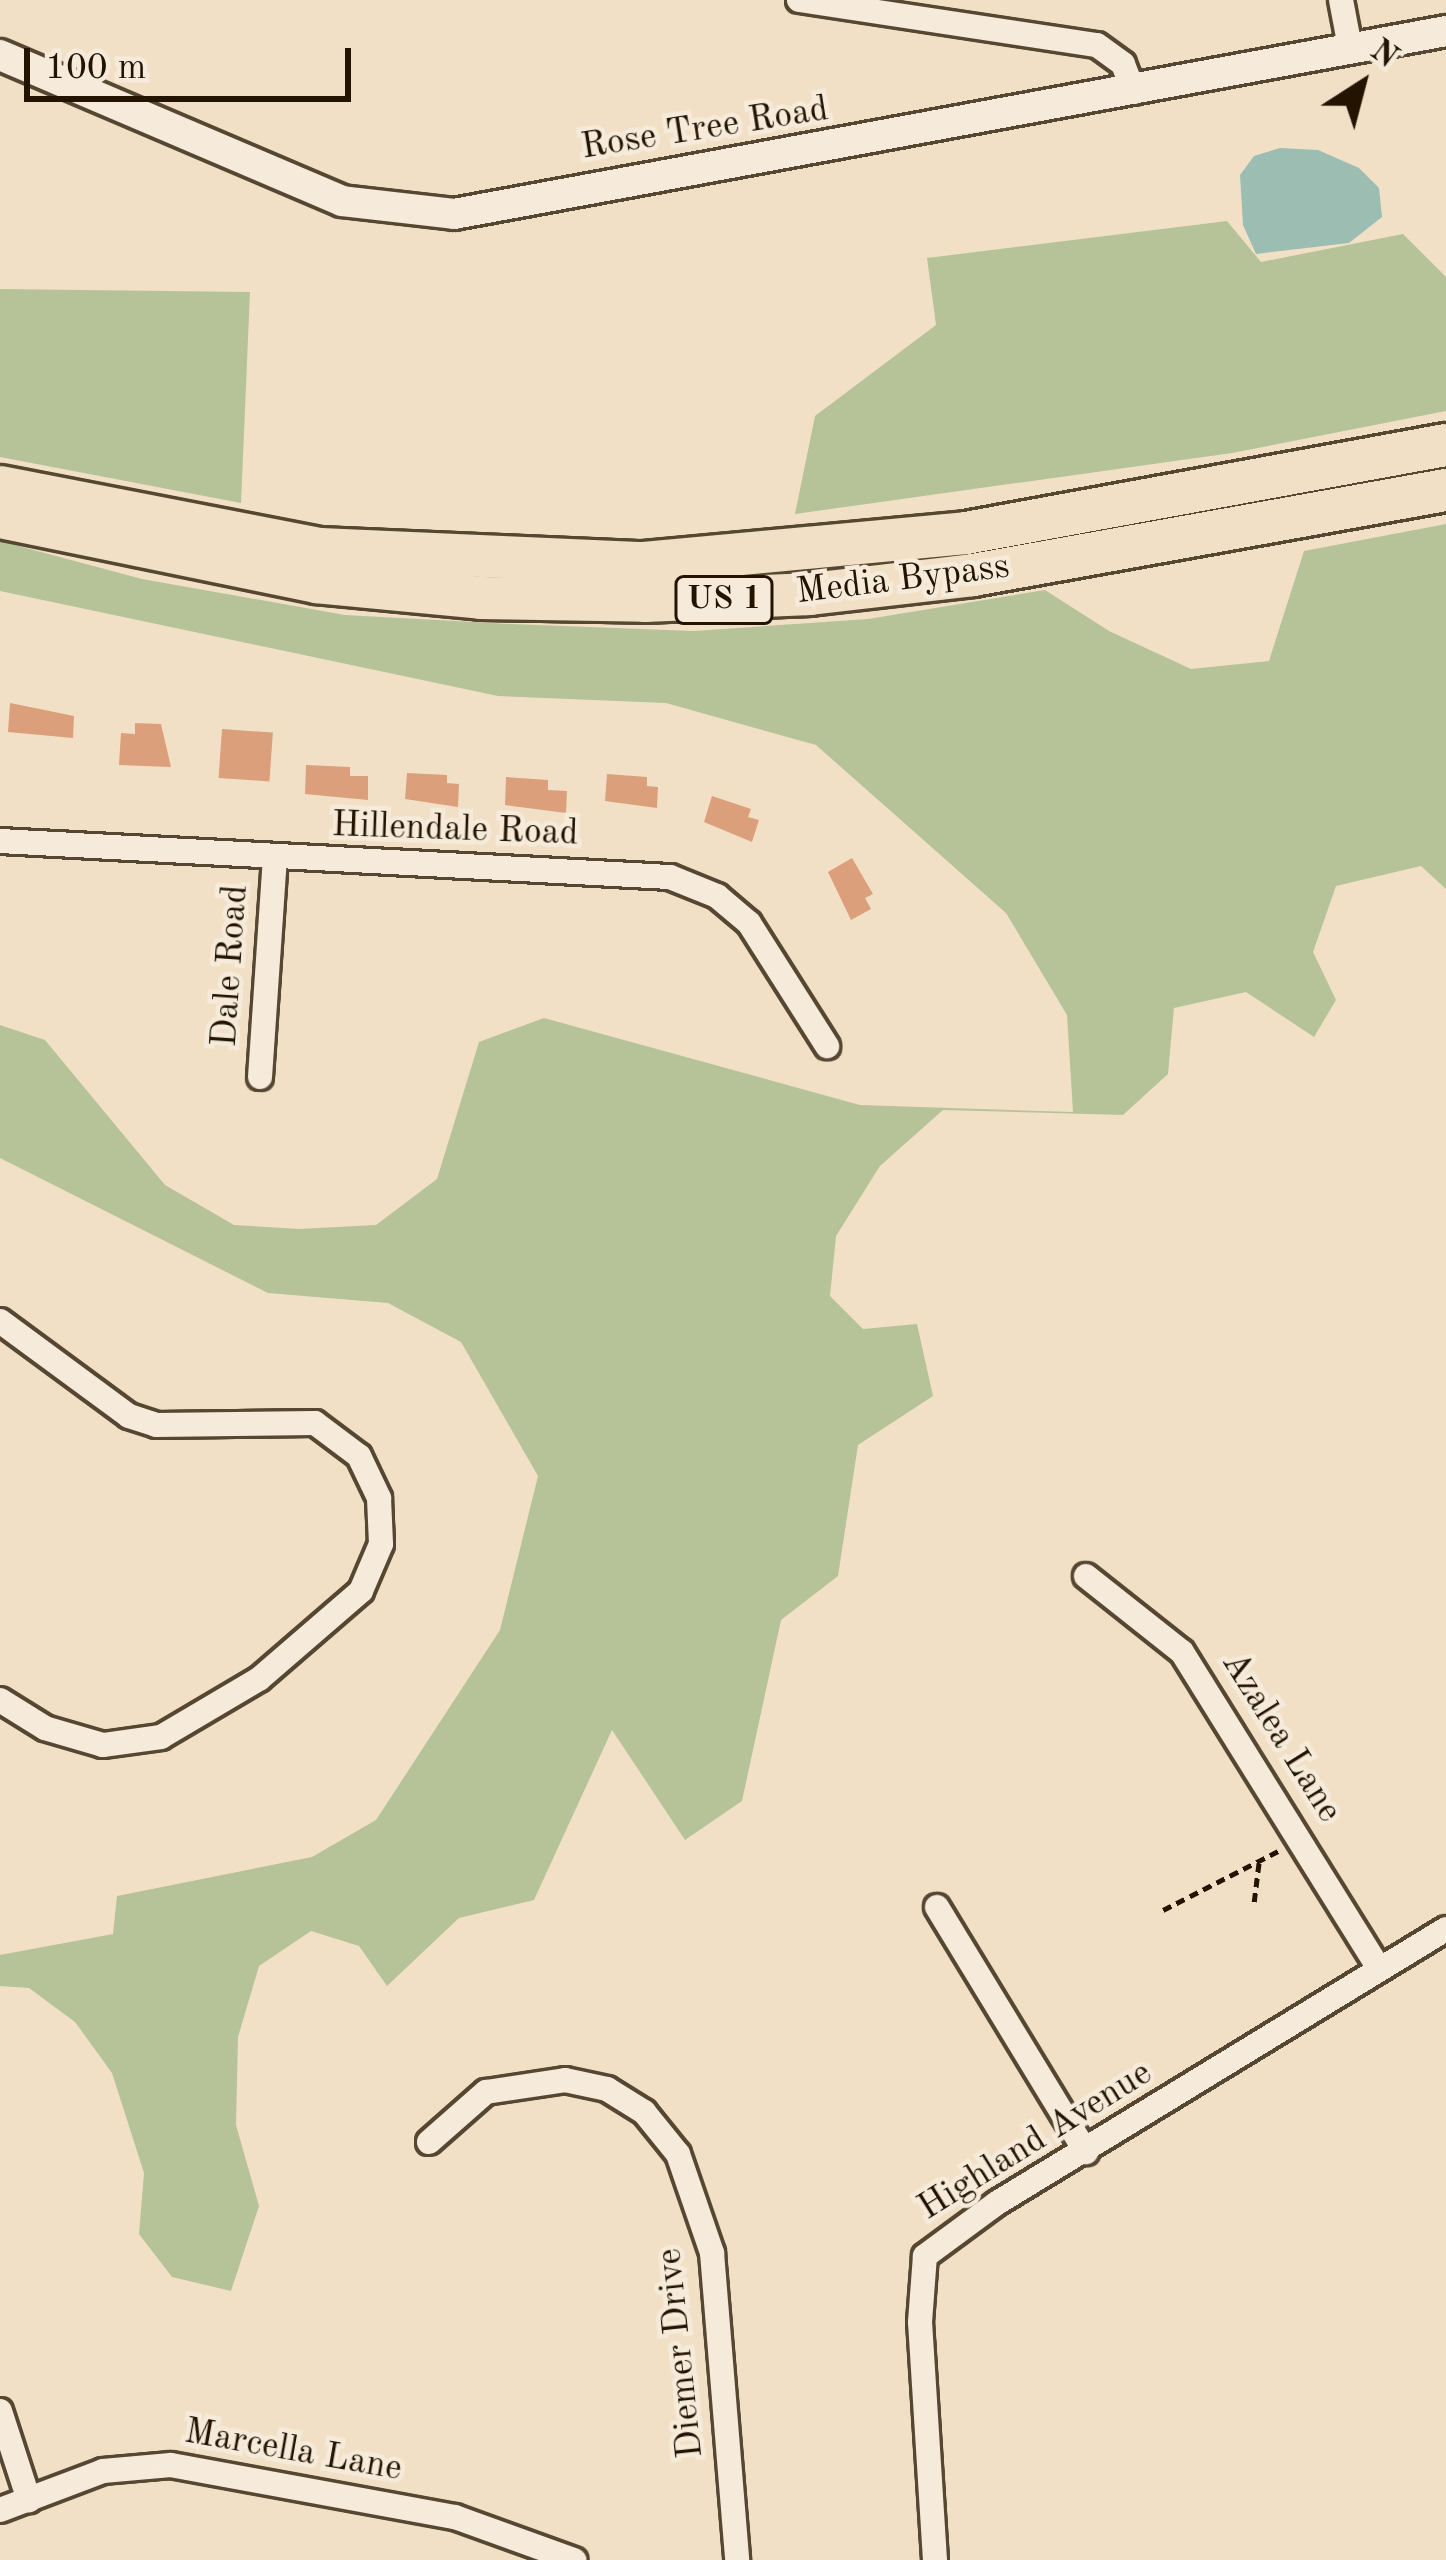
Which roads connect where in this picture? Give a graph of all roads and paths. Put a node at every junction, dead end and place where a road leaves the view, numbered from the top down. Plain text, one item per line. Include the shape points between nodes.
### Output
1 (799, 0) edge
2 (1341, 0) edge
3 (1446, 31) edge
4 (1350, 47) junction
5 (0, 55) edge
6 (1135, 92) junction
7 (1446, 445) edge
8 (0, 487) edge
9 (1446, 490) edge
10 (0, 517) edge
11 (0, 841) edge
12 (274, 859) junction
13 (827, 1046) dead end
14 (260, 1077) dead end
15 (0, 1322) edge
16 (1087, 1576) dead end
17 (0, 1700) edge
18 (1301, 1839) junction
19 (1258, 1861) junction
20 (1254, 1902) dead end
21 (937, 1907) dead end
22 (1163, 1910) dead end
23 (1446, 1929) edge
24 (1379, 1968) junction
25 (429, 2142) dead end
26 (1086, 2152) junction
27 (0, 2411) edge
28 (29, 2500) junction
29 (0, 2510) edge
30 (574, 2560) edge
31 (736, 2560) edge
32 (934, 2560) edge

1 - 6 street via 1097,45 1124,64
2 - 4 street
3 - 4 street, Rose Tree Road
4 - 6 street, Rose Tree Road
5 - 6 street, Rose Tree Road via 285,179 392,213 454,214
7 - 8 highway, Media Bypass / US 1 via 926,539 644,563 320,549
9 - 10 highway, Media Bypass / US 1 via 973,575 686,601 481,598 316,582
11 - 12 street, Hillendale Road
12 - 13 street, Hillendale Road via 670,877 717,896 749,922
12 - 14 street, Dale Road
15 - 17 street via 129,1416 156,1425 315,1423 359,1456 379,1498 381,1544 361,1591 259,1679 161,1737 103,1745 45,1728
16 - 18 street, Azalea Lane via 1182,1652
18 - 19 path
18 - 24 street, Azalea Lane
19 - 20 path
19 - 22 path
21 - 26 street
23 - 24 street, Highland Avenue
24 - 26 street, Highland Avenue
25 - 31 street, Diemer Drive via 486,2092 565,2080 607,2089 644,2112 678,2154 712,2253
26 - 32 street, Highland Avenue via 925,2256 920,2322
27 - 28 street
28 - 29 street, Marcella Lane
28 - 30 street, Marcella Lane via 103,2471 171,2465 455,2517

